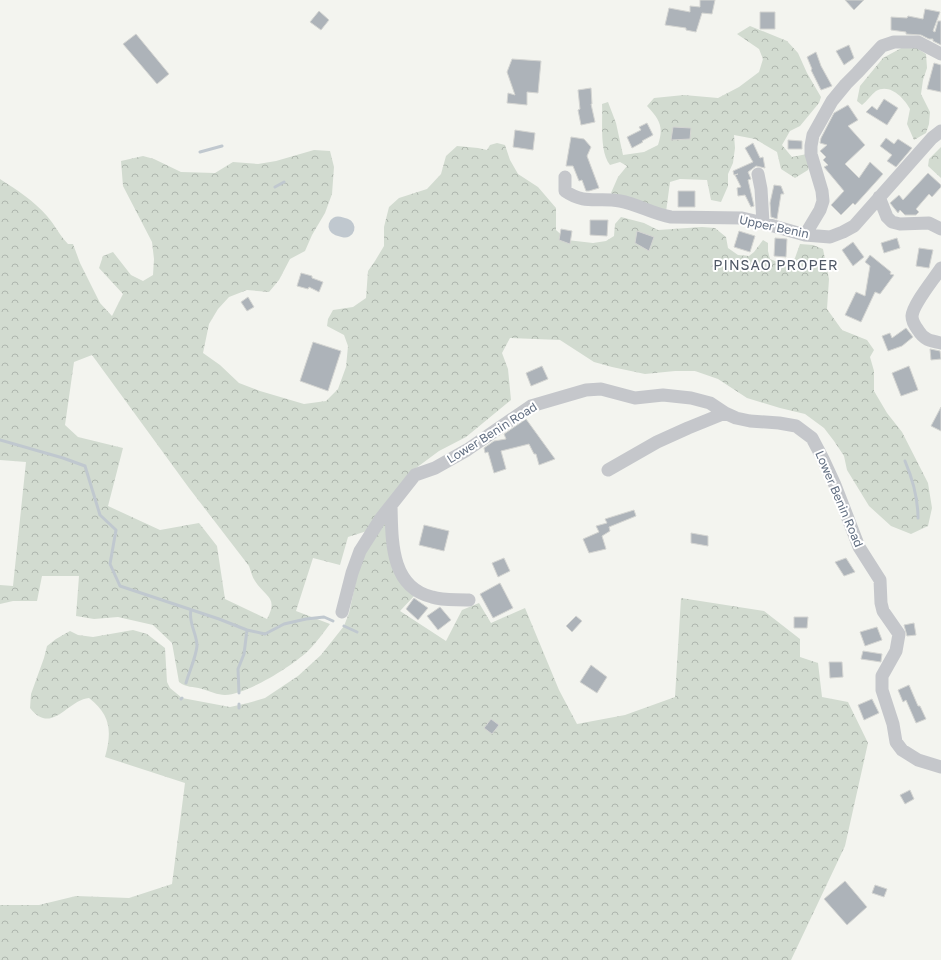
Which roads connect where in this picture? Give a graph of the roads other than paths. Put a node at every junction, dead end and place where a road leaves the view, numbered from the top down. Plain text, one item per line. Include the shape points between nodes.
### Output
1 (941, 54) edge
2 (941, 131) edge
3 (758, 174) dead end
4 (565, 177) dead end
5 (880, 197) junction
6 (763, 223) junction
7 (941, 229) edge
8 (805, 235) junction
9 (941, 268) edge
10 (941, 343) edge
11 (725, 413) junction
12 (608, 470) dead end
13 (391, 506) junction
14 (469, 600) dead end
15 (342, 612) dead end
16 (941, 767) edge

1 - 8 street via 918,42 894,42 882,46 832,101 813,135 811,154 823,202
2 - 5 street, Upper Benin
3 - 6 street
4 - 6 street, Upper Benin via 565,191 586,200 619,201 671,217 742,218
5 - 7 street via 887,217 892,222 928,223
5 - 8 street, Upper Benin via 854,226 843,232 830,237
6 - 8 street, Upper Benin
9 - 10 street via 912,315 922,337 928,341
11 - 12 street via 657,442
11 - 13 street, Lower Benin Road via 710,403 691,398 663,395 636,398 601,389 586,390 531,406 467,450 435,468 415,475
11 - 16 street, Lower Benin Road via 736,418 796,426 812,438 835,485 859,547 880,580 883,611 899,634 896,651 882,676 882,690 896,742 902,750 918,760
13 - 14 street via 392,547 395,560 406,582 420,593 432,597
13 - 15 street, Lower Benin Road via 380,518 360,551

